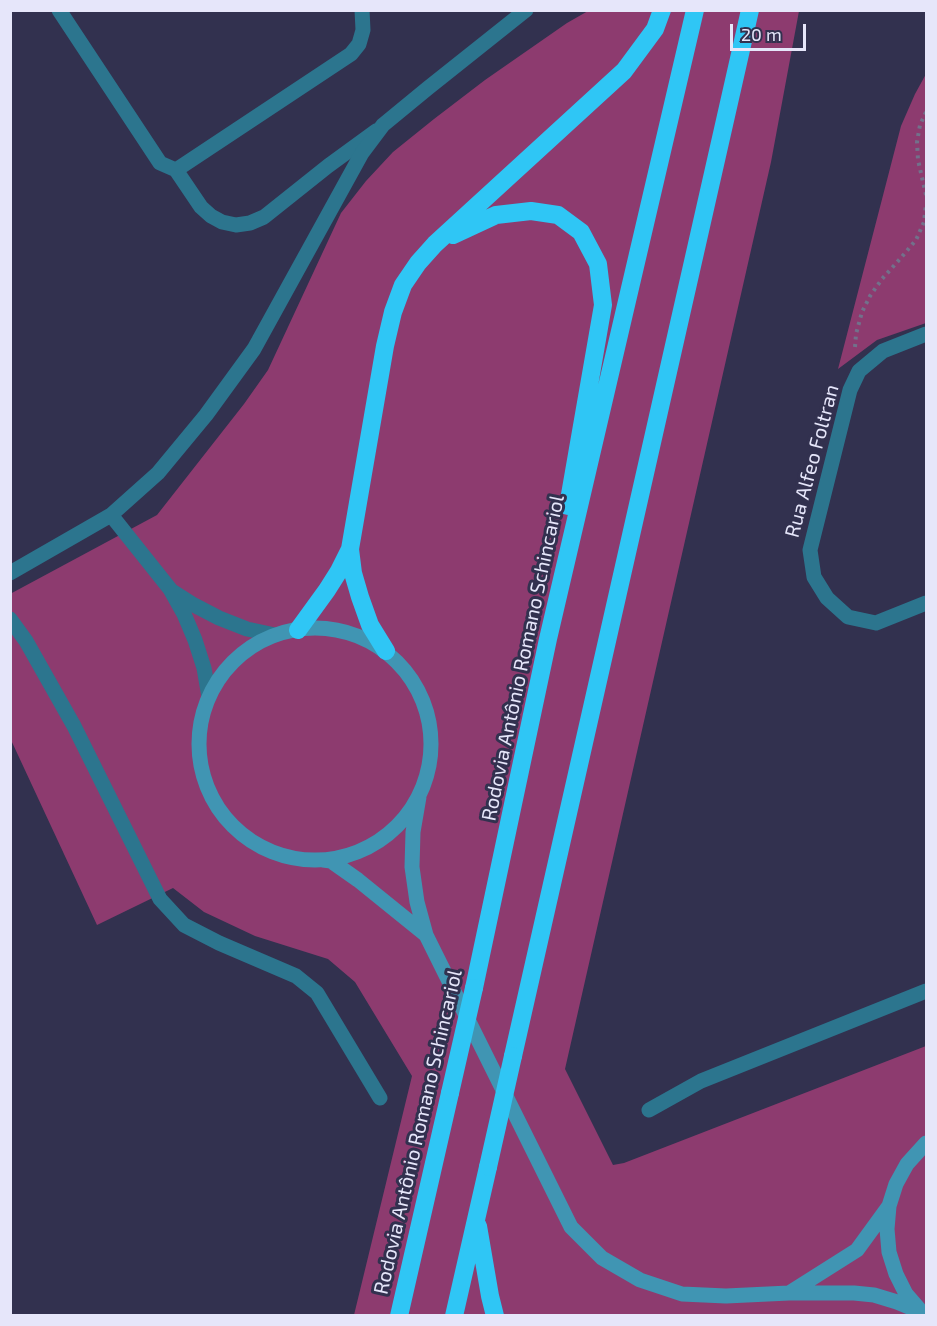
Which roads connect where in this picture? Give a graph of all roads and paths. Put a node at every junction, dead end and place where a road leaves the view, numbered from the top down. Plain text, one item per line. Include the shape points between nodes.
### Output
1 (59, 10) edge
2 (362, 10) edge
3 (526, 10) edge
4 (662, 10) edge
5 (695, 10) edge
6 (750, 10) edge
7 (927, 112) edge
8 (383, 125) junction
9 (176, 170) junction
10 (927, 195) edge
11 (927, 204) edge
12 (925, 224) edge
13 (435, 244) junction
14 (927, 334) edge
15 (859, 371) junction
16 (111, 515) junction
17 (350, 549) junction
18 (10, 573) edge
19 (170, 589) junction
20 (927, 603) edge
21 (10, 619) edge
22 (298, 630) junction
23 (275, 635) junction
24 (548, 639) junction
25 (386, 651) junction
26 (209, 697) junction
27 (419, 797) junction
28 (321, 860) junction
29 (426, 935) junction
30 (927, 992) edge
31 (380, 1098) dead end
32 (649, 1110) dead end
33 (927, 1143) edge
34 (889, 1206) junction
35 (477, 1218) junction
36 (789, 1293) junction
37 (923, 1314) edge
38 (399, 1316) edge
39 (454, 1316) edge
40 (495, 1316) edge

1 - 9 street via 160,163
2 - 9 street via 363,30 351,54
3 - 8 street
4 - 13 highway via 655,29 624,71
5 - 24 highway, Rodovia Antônio Romano Schincariol
6 - 35 highway, bridge
7 - 10 path via 920,125 917,151
8 - 9 street via 264,218 250,223 236,225 211,216
8 - 16 street via 362,153 254,349 158,473
11 - 12 path
12 - 15 path via 862,312 854,357
13 - 17 highway via 403,285 393,312
13 - 24 highway via 496,215 531,211 558,215 581,232 598,264 603,305
14 - 15 street, Rua Alfeo Foltran via 883,351
15 - 20 street, Rua Alfeo Foltran via 850,390 810,550 814,577 827,598 848,616 876,622
16 - 18 street
16 - 19 street
17 - 22 highway
17 - 25 highway via 360,597 370,625
19 - 23 street via 219,618
19 - 26 street via 195,640
21 - 31 street via 74,726 160,899 184,925 296,976 317,993
22 - 23 street
22 - 25 street via 344,631
23 - 26 street via 235,660
24 - 38 highway, Rodovia Antônio Romano Schincariol, bridge
25 - 27 street via 404,667 426,707 432,753
26 - 28 street via 202,717 200,760 214,801 226,818 259,846 300,859
27 - 28 street via 401,822 378,842 341,857
27 - 29 street via 412,867
28 - 29 street via 331,861 358,880
29 - 36 street via 571,1227 602,1258 640,1281 682,1294
30 - 32 street via 701,1082
33 - 34 street via 907,1164
34 - 36 street via 857,1250
34 - 37 street via 887,1229 892,1263 906,1294
35 - 39 highway
35 - 40 highway
36 - 37 street via 874,1295

